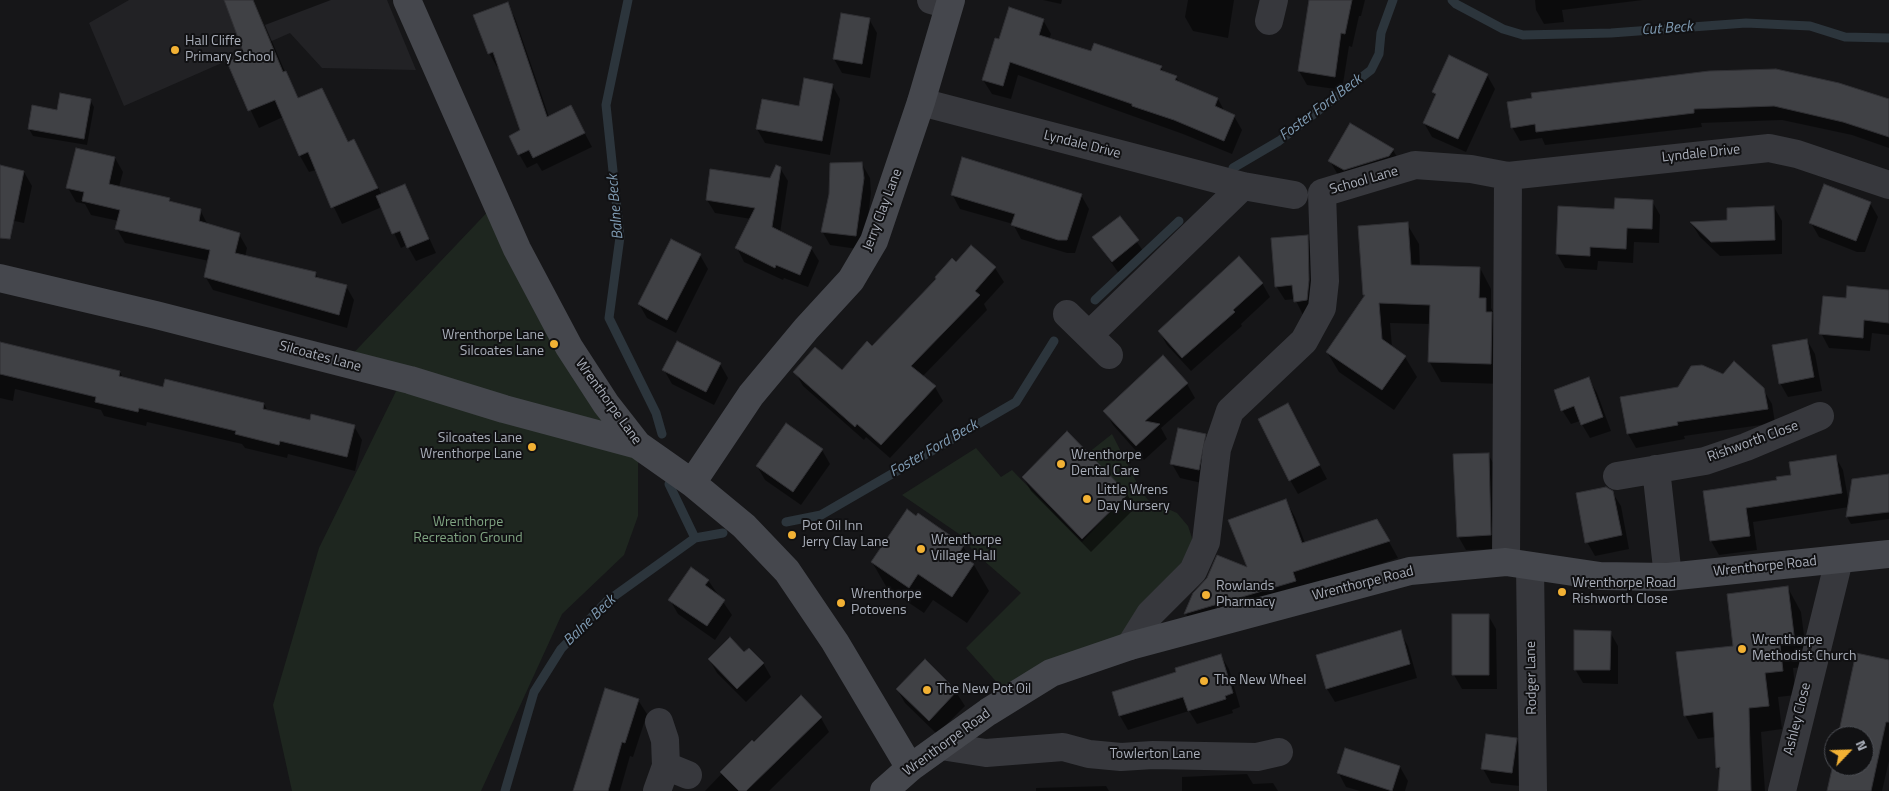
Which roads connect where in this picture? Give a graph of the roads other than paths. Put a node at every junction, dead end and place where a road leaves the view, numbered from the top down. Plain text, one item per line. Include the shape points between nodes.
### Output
1 (406, 0) edge
2 (944, 2) edge
3 (921, 102) junction
4 (1508, 176) junction
5 (1889, 185) edge
6 (1243, 186) junction
7 (1294, 196) dead end
8 (0, 278) edge
9 (1067, 314) dead end
10 (1089, 335) junction
11 (1108, 355) dead end
12 (1820, 416) dead end
13 (638, 445) junction
14 (1656, 469) junction
15 (1617, 476) dead end
16 (692, 483) junction
17 (1889, 554) edge
18 (1839, 560) junction
19 (1518, 564) junction
20 (1668, 577) junction
21 (1130, 646) junction
22 (658, 722) dead end
23 (941, 746) junction
24 (1279, 752) dead end
25 (910, 768) junction
26 (657, 791) edge
27 (884, 791) edge
28 (1533, 791) edge
29 (1782, 791) edge

1 - 13 street, Wrenthorpe Lane via 517,249 569,346 606,404
2 - 3 street, Jerry Clay Lane
3 - 6 street, Lyndale Drive
3 - 16 street, Jerry Clay Lane via 874,241 862,262 851,280 806,328 751,396
4 - 5 street, Lyndale Drive via 1769,148
4 - 19 street
4 - 21 street, School Lane via 1471,169 1415,165 1322,193 1325,281 1322,308 1304,341 1230,411 1217,449 1206,542 1193,571 1150,614
6 - 7 street, Lyndale Drive
6 - 10 street
8 - 13 street, Silcoates Lane via 410,380
9 - 10 street
10 - 11 street
12 - 14 street, Rishworth Close via 1705,461
13 - 16 street, Wrenthorpe Lane
14 - 15 street, Rishworth Close
14 - 20 street
16 - 25 street, Wrenthorpe Lane via 744,526 788,571 835,642
17 - 18 street, Wrenthorpe Road
18 - 20 street, Wrenthorpe Road
18 - 29 street, Ashley Close
19 - 20 street, Wrenthorpe Road via 1600,576
19 - 21 street, Wrenthorpe Road via 1410,571
19 - 28 street, Rodger Lane
21 - 23 street, Wrenthorpe Road via 1051,674 988,712
22 - 26 street via 677,770
23 - 24 street, Towlerton Lane via 986,753 1063,747 1121,758 1153,755 1257,757
23 - 25 street, Wrenthorpe Road
25 - 27 street, Wrenthorpe Road

